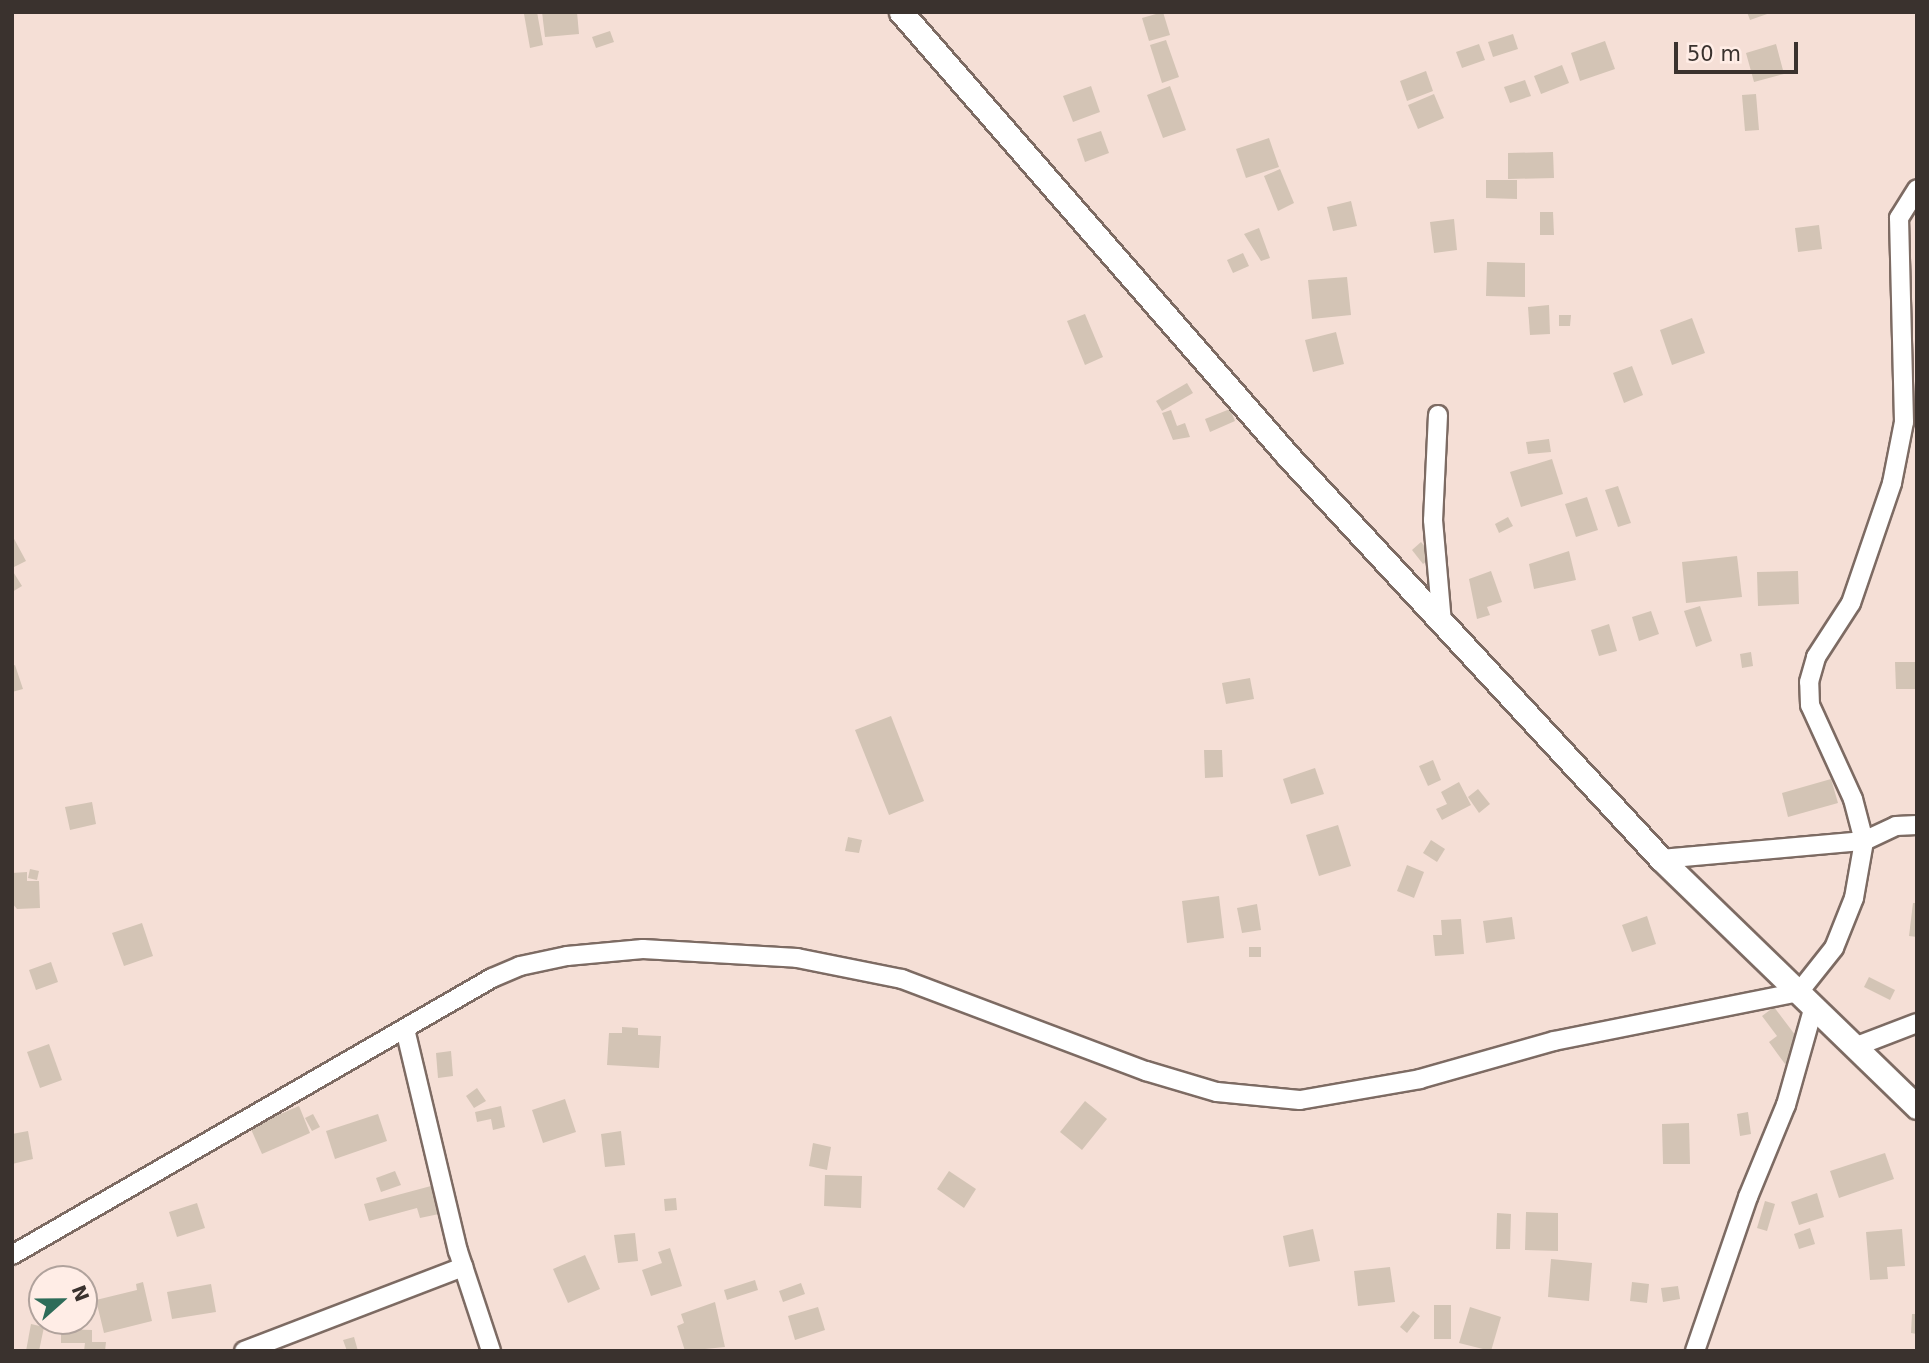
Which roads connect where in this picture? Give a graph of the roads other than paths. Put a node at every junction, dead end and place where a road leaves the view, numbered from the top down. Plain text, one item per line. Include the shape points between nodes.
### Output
1 (901, 12) edge
2 (1917, 189) edge
3 (1438, 415) dead end
4 (1443, 623) junction
5 (1917, 825) edge
6 (1864, 841) junction
7 (1661, 859) junction
8 (1806, 999) junction
9 (1917, 1023) edge
10 (405, 1029) junction
11 (1857, 1046) junction
12 (1917, 1107) edge
13 (12, 1255) edge
14 (463, 1267) junction
15 (244, 1351) edge
16 (491, 1351) edge
17 (1695, 1351) edge

1 - 4 street via 1288,456
2 - 6 street via 1899,218 1904,422 1892,483 1851,603 1816,657 1809,682 1810,705 1853,799
3 - 4 street via 1433,520
4 - 7 street
5 - 6 street via 1896,826
6 - 7 street
6 - 8 street via 1854,898
7 - 8 street
8 - 10 street via 1554,1041 1420,1079 1300,1100 1217,1092 1146,1071 902,979 797,958 643,948 567,956 520,965
8 - 11 street
8 - 17 street via 1786,1105 1748,1197
9 - 11 street
10 - 13 street
10 - 14 street
11 - 12 street
14 - 15 street via 262,1340
14 - 16 street

